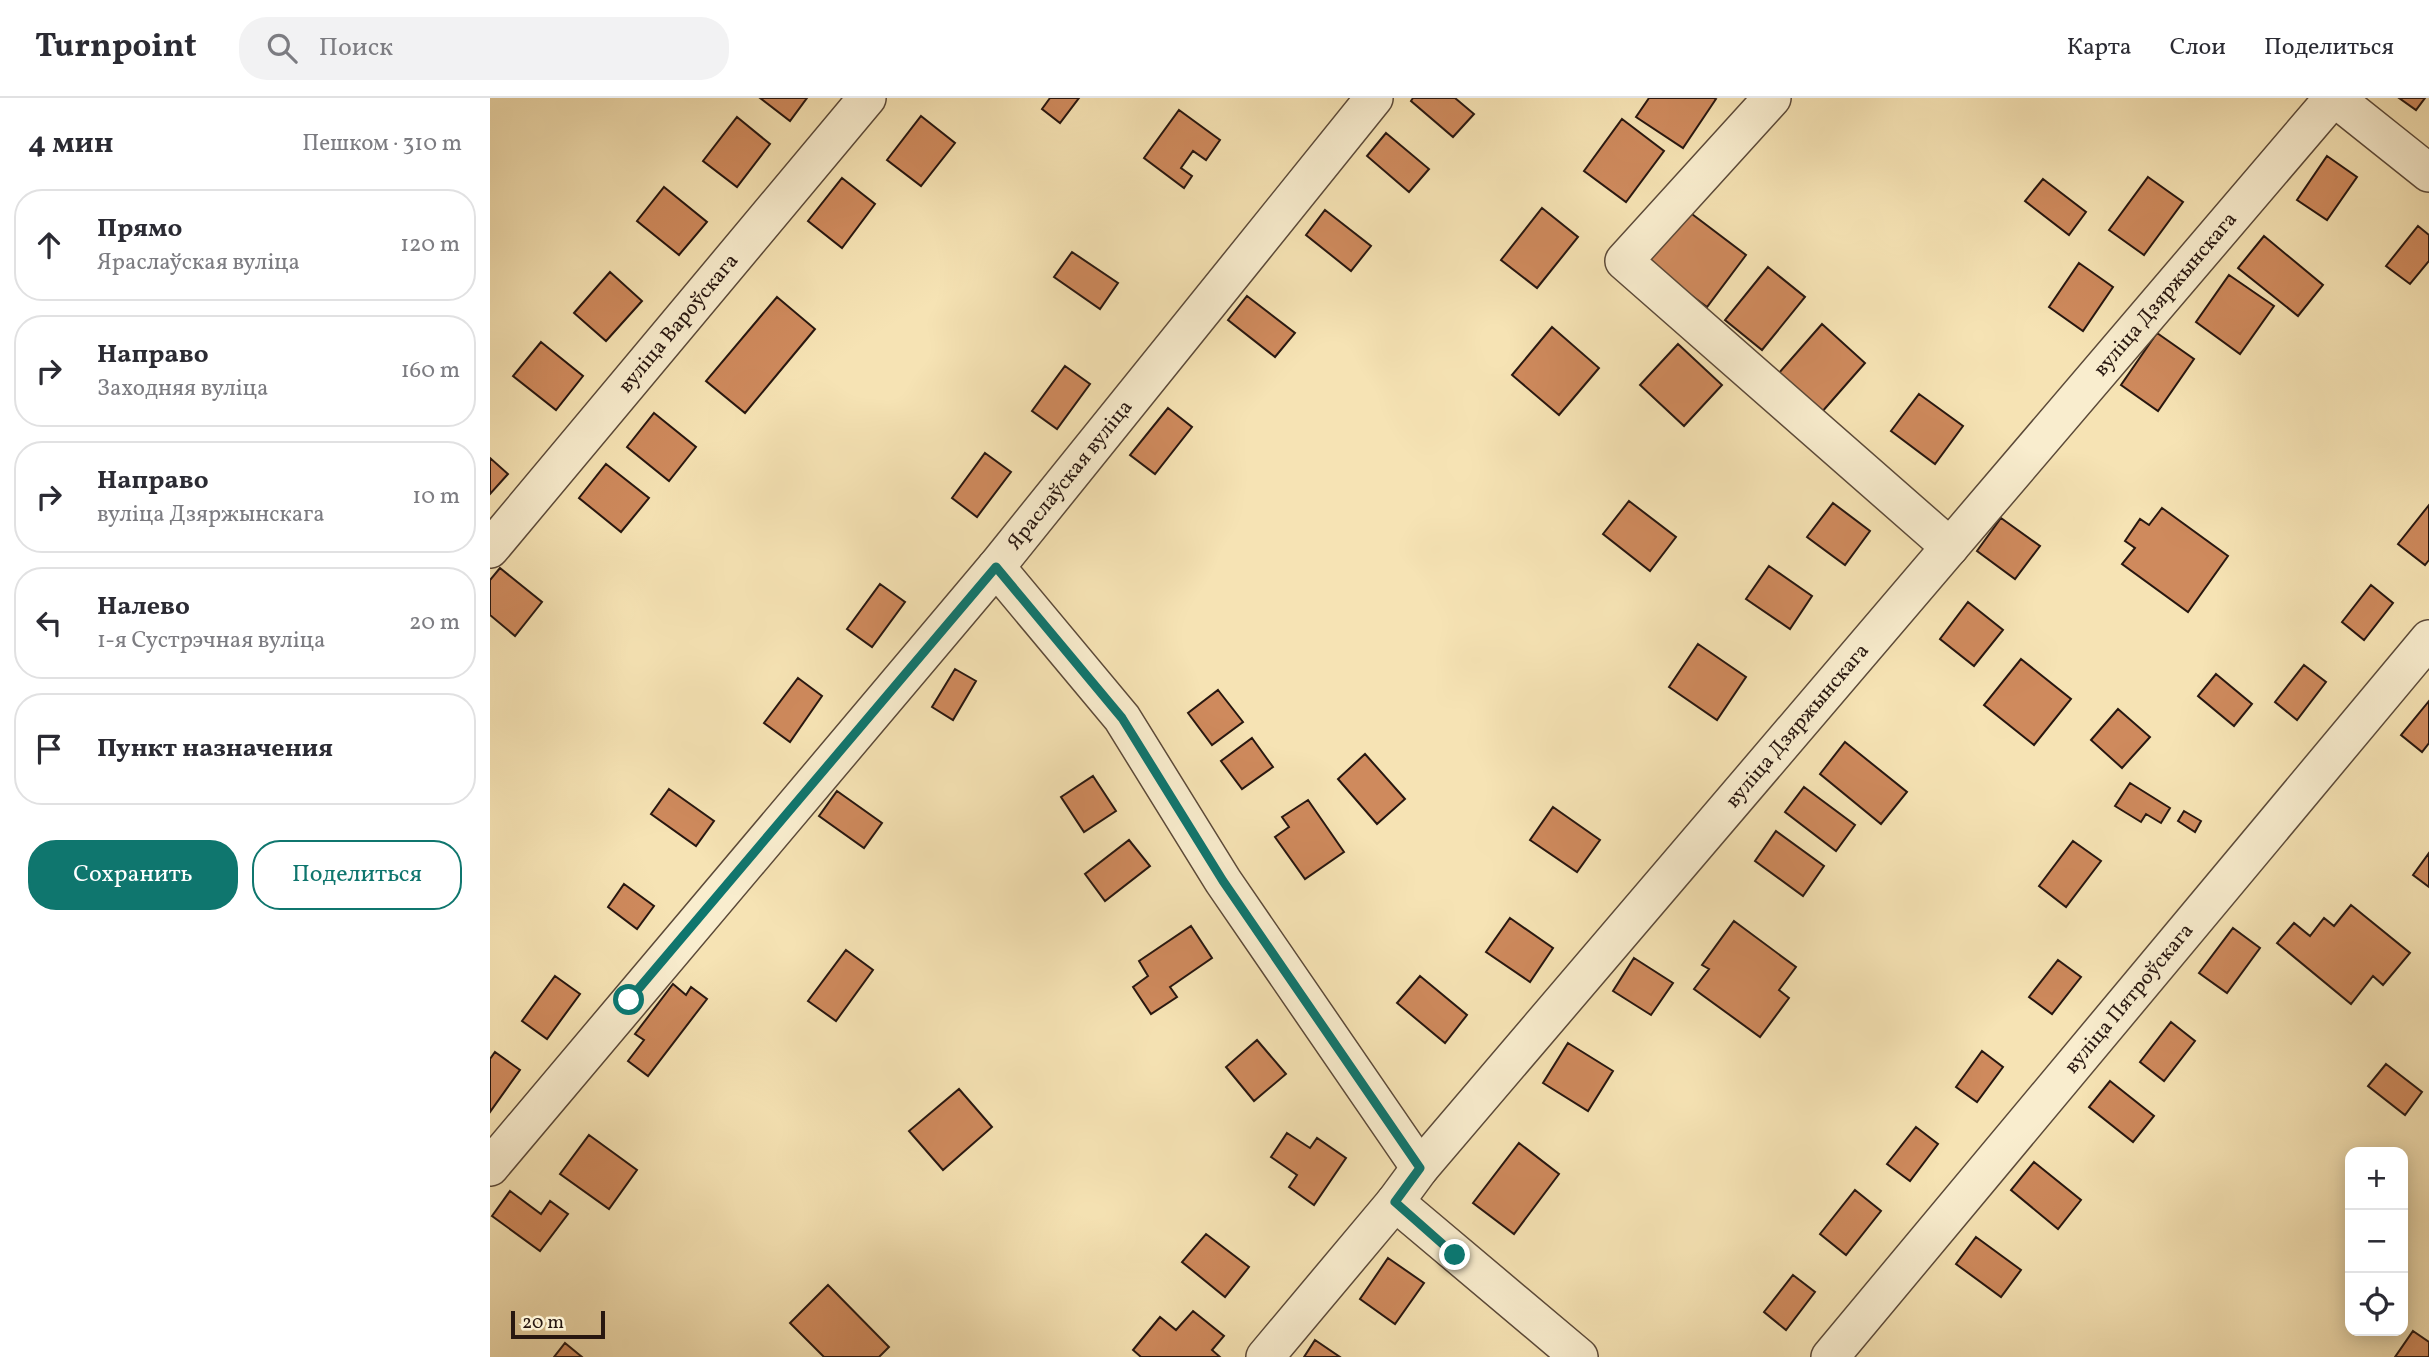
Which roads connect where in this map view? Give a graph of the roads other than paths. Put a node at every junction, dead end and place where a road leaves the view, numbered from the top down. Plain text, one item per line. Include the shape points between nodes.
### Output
1 (867, 98) edge
2 (1374, 98) edge
3 (1772, 98) edge
4 (2334, 98) edge
5 (2429, 173) edge
6 (1950, 547) junction
7 (490, 549) edge
8 (996, 567) junction
9 (2429, 639) edge
10 (490, 1167) edge
11 (1420, 1168) junction
12 (1395, 1202) junction
13 (1265, 1357) edge
14 (1579, 1357) edge
15 (1830, 1357) edge

1 - 7 street, вуліца Вароўскага
2 - 8 street, Яраслаўская вуліца
3 - 6 street via 1623,261
4 - 5 street
4 - 6 street, вуліца Дзяржынскага
6 - 11 street, вуліца Дзяржынскага
8 - 10 street, Яраслаўская вуліца
8 - 11 street via 1122,718 1223,881
9 - 15 street, вуліца Пятроўскага
11 - 12 street, вуліца Дзяржынскага
12 - 13 street, вуліца Дзяржынскага
12 - 14 street

